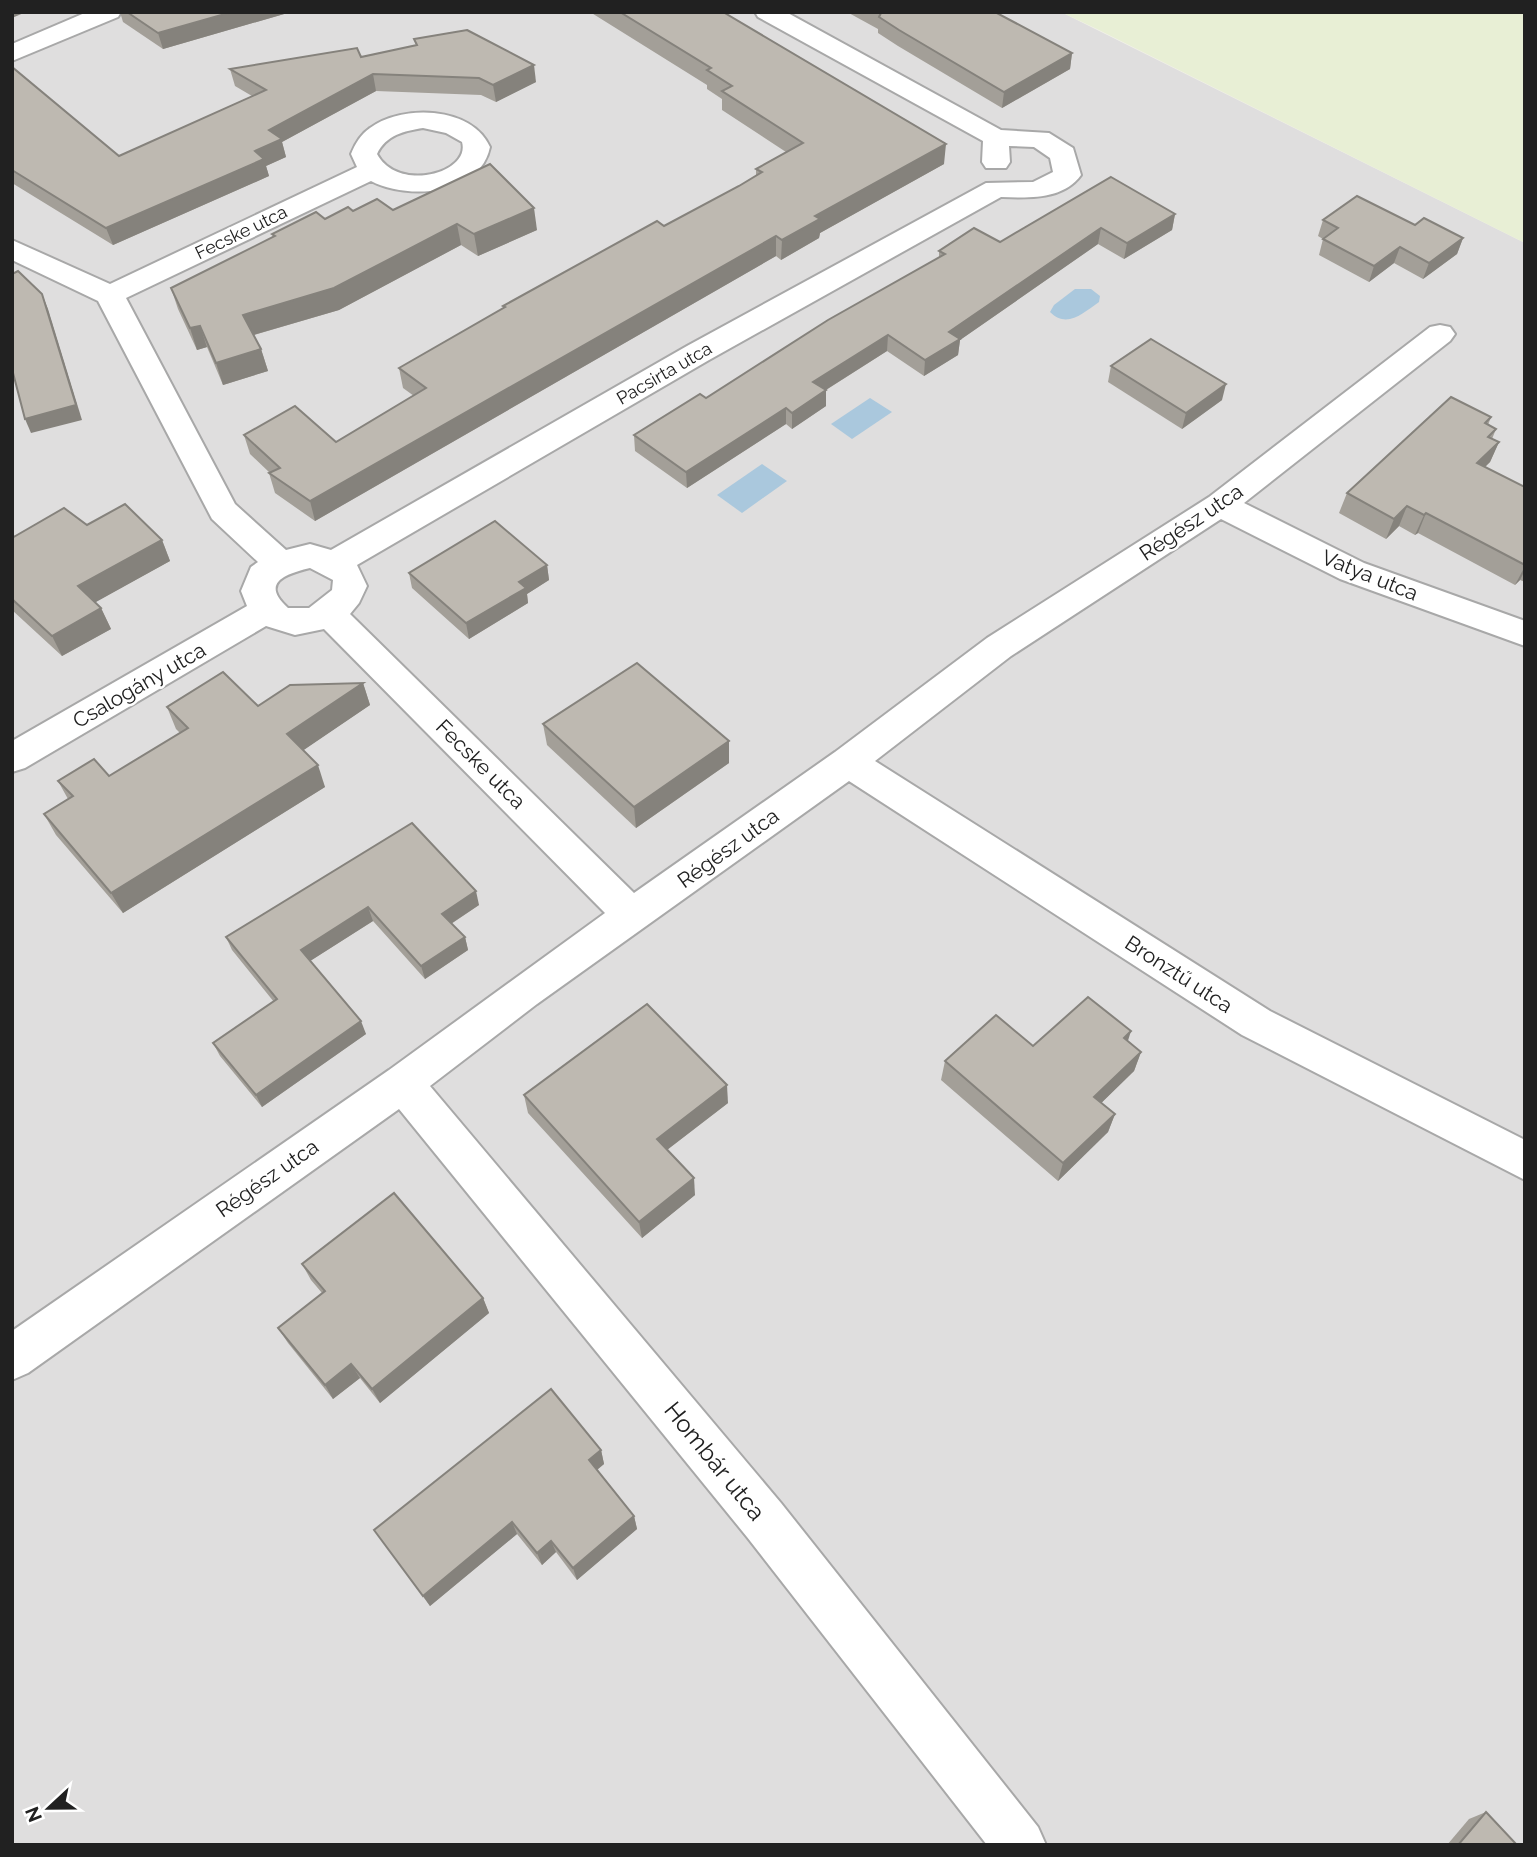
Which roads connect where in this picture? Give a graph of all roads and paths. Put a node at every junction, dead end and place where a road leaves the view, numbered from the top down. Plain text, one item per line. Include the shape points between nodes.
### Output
1 (109, 12) edge
2 (767, 12) edge
3 (12, 53) edge
4 (996, 138) junction
5 (372, 170) dead end
6 (996, 189) junction
7 (12, 249) edge
8 (110, 295) junction
9 (1440, 334) dead end
10 (1220, 505) junction
11 (336, 562) junction
12 (280, 563) junction
13 (265, 611) junction
14 (328, 613) junction
15 (1525, 634) edge
16 (12, 758) edge
17 (848, 762) junction
18 (633, 916) junction
19 (403, 1083) junction
20 (1525, 1161) edge
21 (12, 1358) edge
22 (1020, 1845) edge

1 - 3 street
2 - 4 street
4 - 6 street
4 - 6 street via 1040,139 1063,155 1067,175 1038,190
5 - 8 street, Fecske utca
6 - 11 street, Pacsirta utca via 698,353
7 - 8 street
8 - 12 street via 223,511
9 - 10 street, Régész utca
10 - 15 street, Vatya utca via 1352,571
10 - 17 street, Régész utca via 999,647
11 - 12 street via 310,556
11 - 14 street via 345,570 348,590
12 - 13 street via 263,577 258,590
13 - 14 street via 288,621
13 - 16 street, Csalogány utca
14 - 18 street, Fecske utca
17 - 18 street, Régész utca
17 - 20 street, Bronztű utca via 1256,1023
18 - 19 street, Régész utca
19 - 21 street, Régész utca
19 - 22 street, Hombár utca via 764,1520

